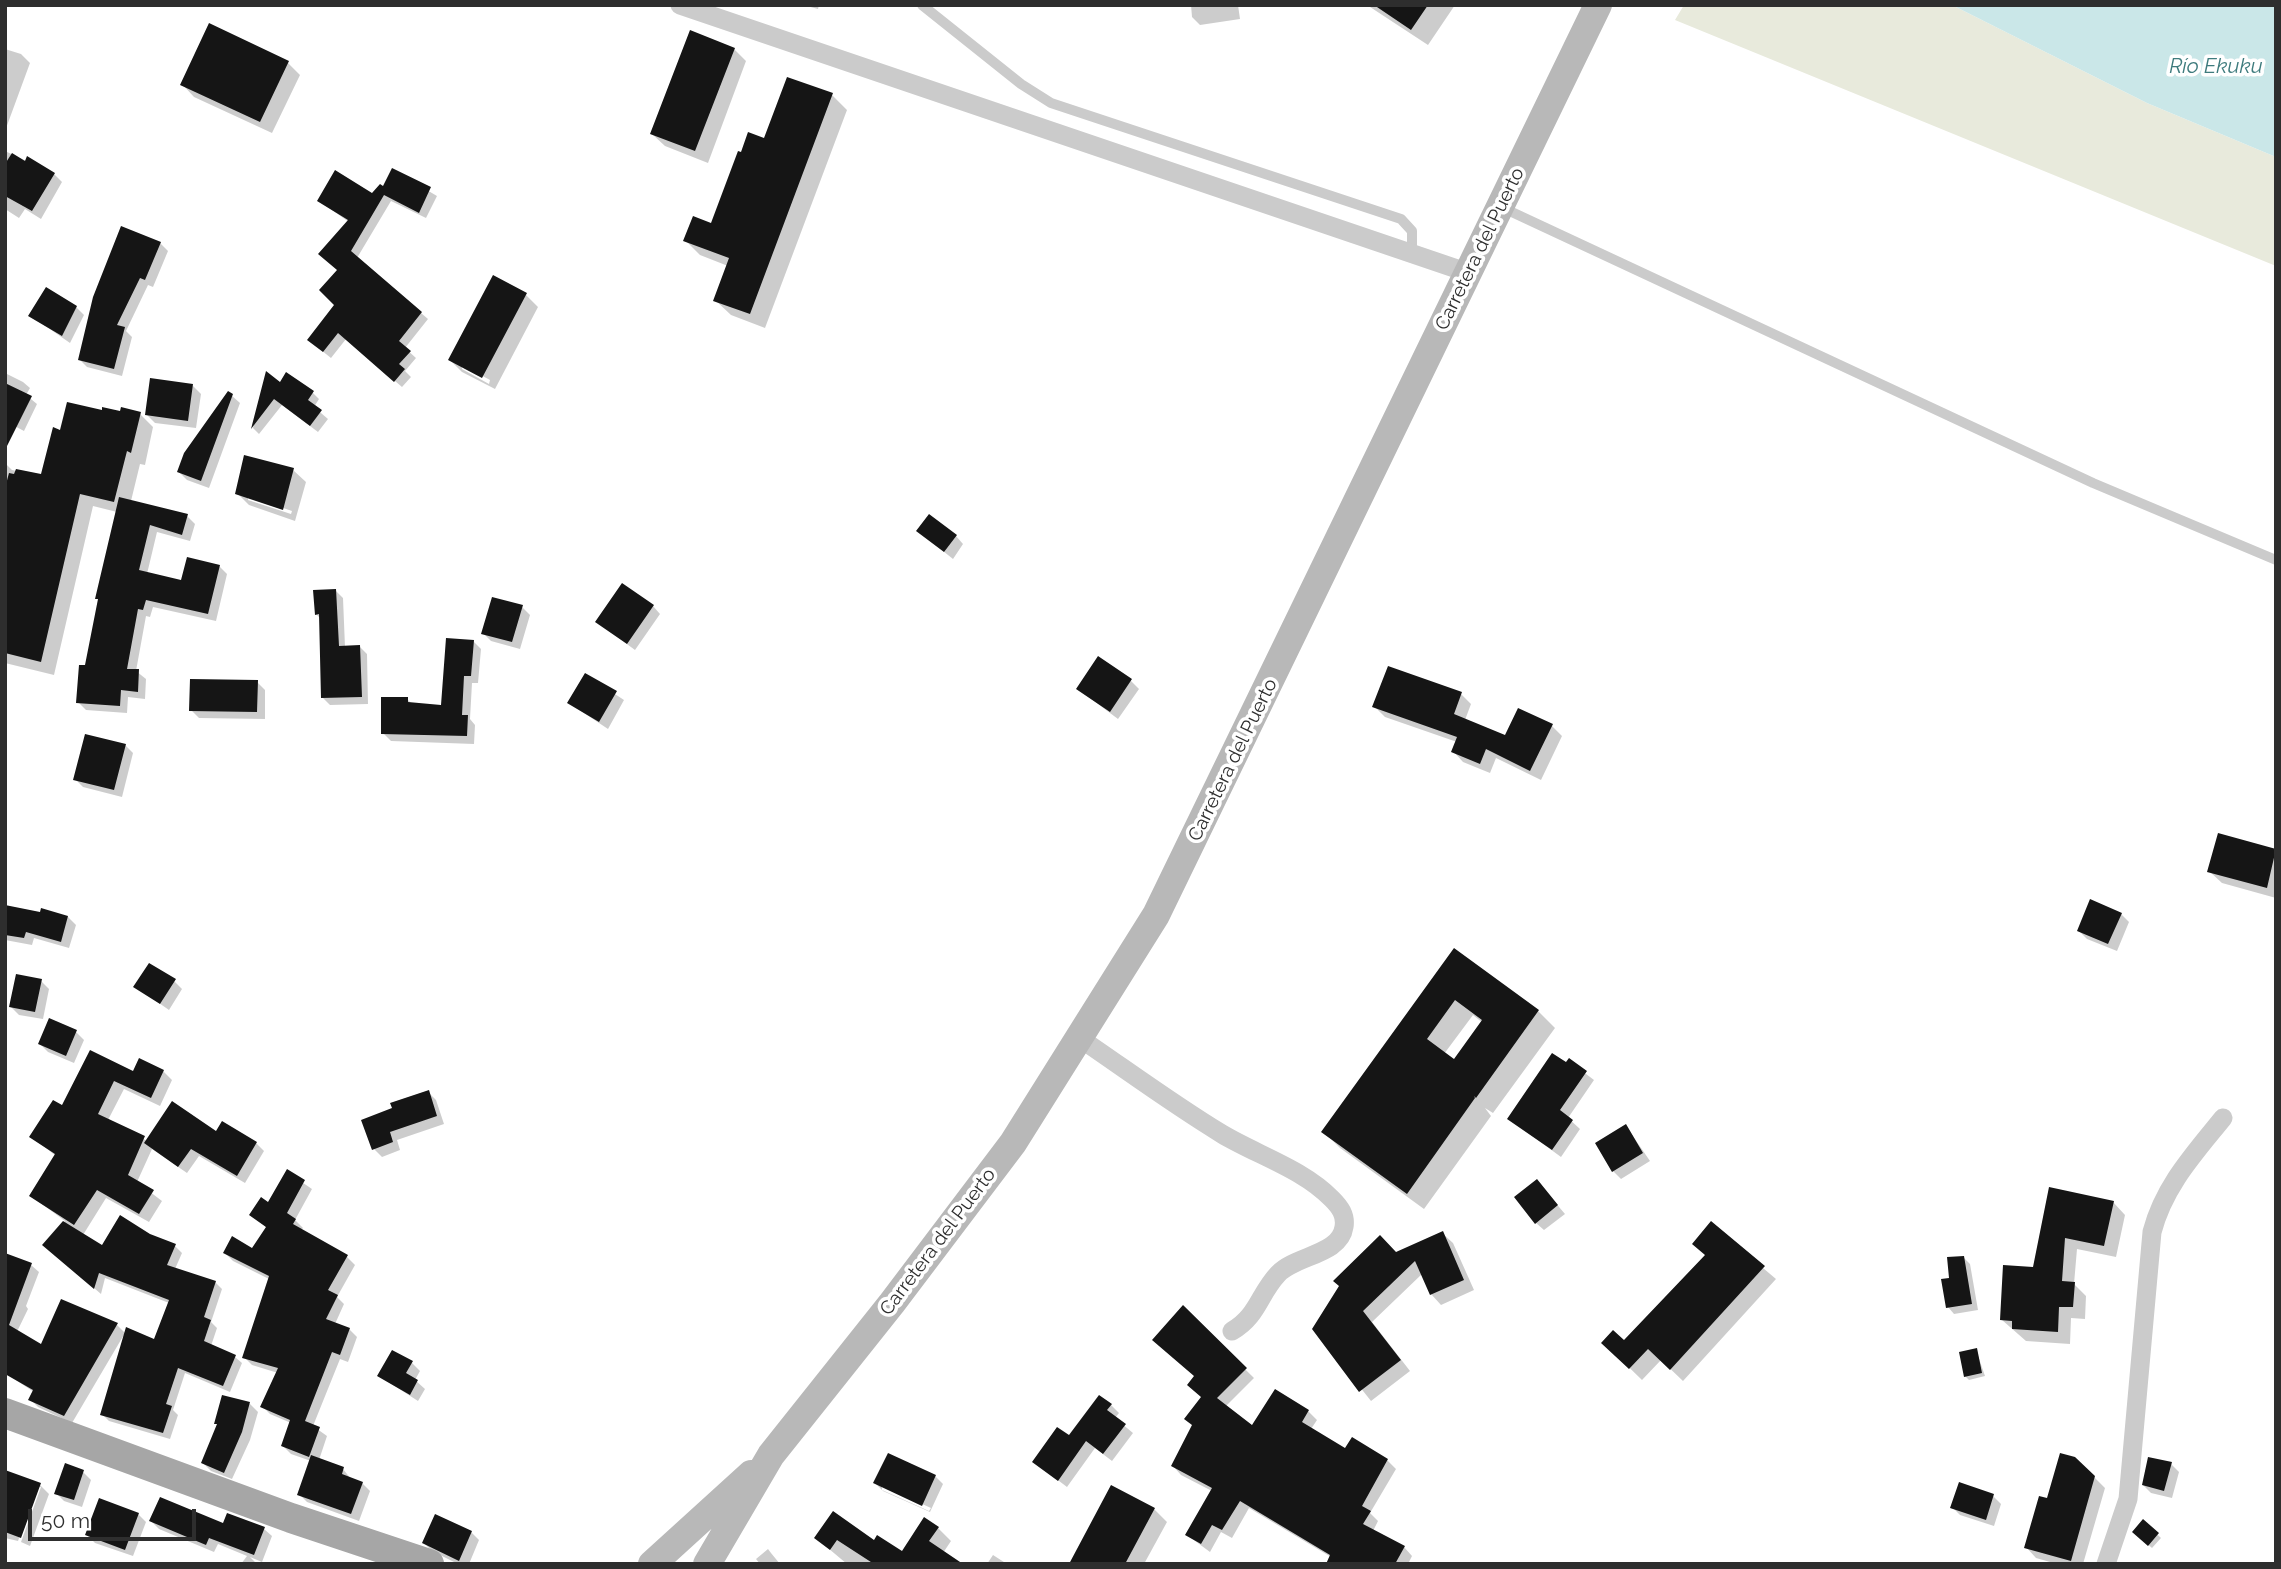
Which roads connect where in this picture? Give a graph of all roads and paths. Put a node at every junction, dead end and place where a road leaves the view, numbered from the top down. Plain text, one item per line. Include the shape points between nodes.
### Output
1 (680, 5) edge
2 (922, 5) edge
3 (1598, 5) edge
4 (1500, 206) junction
5 (1412, 254) junction
6 (1469, 273) junction
7 (2276, 560) edge
8 (1081, 1039) junction
9 (2223, 1118) dead end
10 (1233, 1332) dead end
11 (5, 1413) edge
12 (771, 1455) junction
13 (429, 1564) edge
14 (652, 1564) edge
15 (707, 1564) edge
16 (2106, 1564) edge

1 - 5 street
2 - 5 lane via 1051,103 1401,219 1412,231
3 - 4 main road, Carretera del Puerto
4 - 6 main road, Carretera del Puerto
4 - 7 lane via 2093,483
5 - 6 street
6 - 8 main road, Carretera del Puerto via 1156,915
8 - 10 street via 1223,1134 1320,1189 1342,1210 1345,1225 1341,1238 1277,1275 1248,1322
8 - 12 main road, Carretera del Puerto via 1013,1143
9 - 16 street via 2174,1178 2156,1216 2128,1499
11 - 13 main road
12 - 14 main road, Carretera del Puerto
12 - 15 main road, Carretera del Puerto

